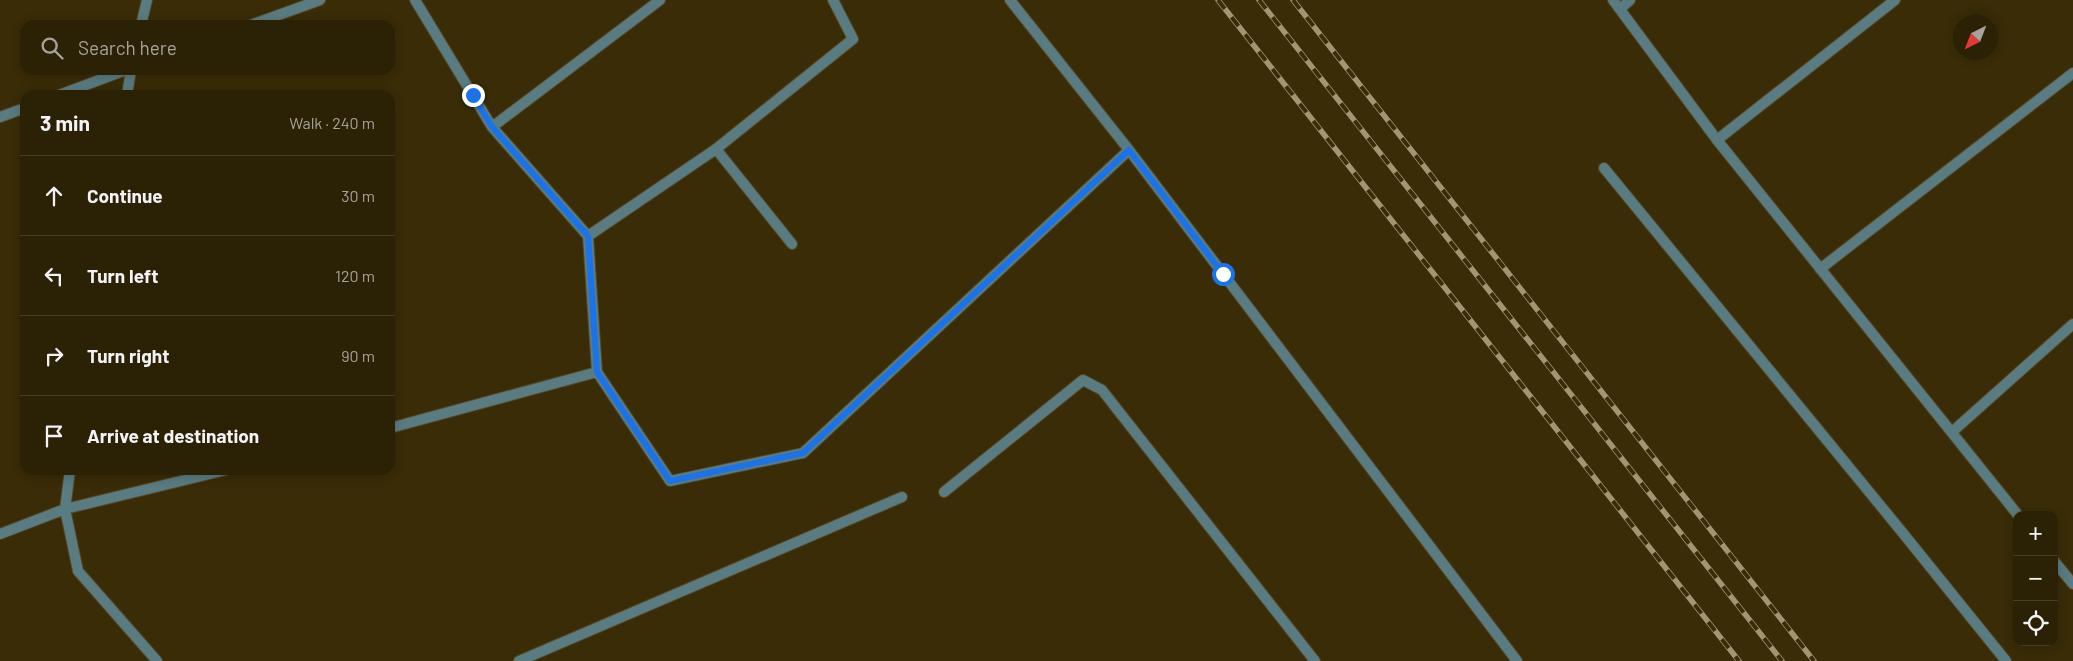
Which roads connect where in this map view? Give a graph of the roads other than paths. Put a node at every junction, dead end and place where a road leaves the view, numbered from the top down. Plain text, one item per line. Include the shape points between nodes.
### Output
1 (147, 0) edge
2 (320, 0) edge
3 (415, 0) edge
4 (660, 0) edge
5 (834, 0) edge
6 (1010, 0) edge
7 (1613, 0) edge
8 (1630, 0) edge
9 (1895, 0) edge
10 (1620, 5) edge
11 (142, 20) edge
12 (265, 20) edge
13 (2073, 73) edge
14 (113, 75) edge
15 (130, 75) edge
16 (72, 90) edge
17 (128, 90) edge
18 (20, 110) edge
19 (0, 117) edge
20 (492, 127) junction
21 (1717, 140) junction
22 (716, 148) junction
23 (1129, 150) junction
24 (1604, 168) dead end
25 (588, 236) junction
26 (792, 244) dead end
27 (1820, 269) junction
28 (2073, 324) edge
29 (597, 372) junction
30 (395, 427) edge
31 (1952, 432) junction
32 (69, 475) edge
33 (205, 475) edge
34 (944, 492) dead end
35 (902, 497) dead end
36 (65, 509) junction
37 (2015, 511) edge
38 (0, 534) edge
39 (2058, 566) edge
40 (2073, 584) edge
41 (157, 661) edge
42 (519, 661) edge
43 (1315, 661) edge
44 (1517, 661) edge
45 (2006, 661) edge

1 - 11 street
2 - 12 street
3 - 20 street
4 - 20 street
5 - 22 street via 853,39
6 - 23 street
7 - 10 street
8 - 10 street
9 - 21 street
10 - 21 street
13 - 27 street
14 - 16 street
15 - 17 street
18 - 19 street
20 - 25 street
21 - 27 street
22 - 25 street
22 - 26 street
23 - 29 street via 803,453 670,481
23 - 44 street
24 - 45 street
25 - 29 street
27 - 31 street
28 - 31 street
29 - 30 street
31 - 37 street
32 - 36 street
33 - 36 street
34 - 43 street via 1083,380 1102,390
35 - 42 street
36 - 38 street
36 - 41 street via 78,571
39 - 40 street

